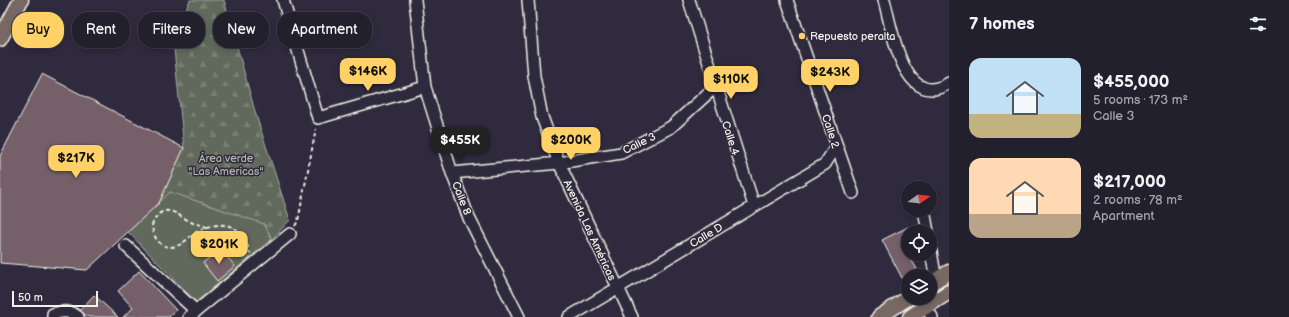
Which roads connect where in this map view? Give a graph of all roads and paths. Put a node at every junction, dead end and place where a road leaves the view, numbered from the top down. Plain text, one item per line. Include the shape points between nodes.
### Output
1 (21, 0) edge
2 (283, 0) edge
3 (415, 0) edge
4 (528, 0) edge
5 (689, 0) edge
6 (788, 0) edge
7 (884, 0) edge
8 (0, 39) edge
9 (949, 83) edge
10 (425, 87) junction
11 (715, 87) junction
12 (318, 118) junction
13 (836, 147) junction
14 (559, 163) junction
15 (452, 173) junction
16 (852, 193) dead end
17 (754, 206) junction
18 (207, 228) junction
19 (290, 234) joint
20 (126, 246) dead end
21 (252, 265) junction
22 (949, 272) edge
23 (937, 280) edge
24 (617, 288) junction
25 (949, 292) edge
26 (901, 303) edge
27 (929, 312) edge
28 (193, 314) edge
29 (53, 317) edge
30 (78, 317) edge
31 (519, 317) edge
32 (569, 317) edge
33 (632, 317) edge
34 (879, 317) edge
35 (910, 317) edge

1 - 8 main road
2 - 12 street
3 - 10 street, Calle 8
4 - 14 street, Avenida Las Américas via 534,76 542,117
5 - 11 street, Calle 4
6 - 13 street, Calle 2
7 - 9 street via 902,64 912,81 917,86 931,88
10 - 12 street
10 - 15 street, Calle 8
11 - 14 street, Calle 3 via 671,127 621,152
11 - 17 street, Calle 4
12 - 19 path via 298,222
13 - 16 street, Calle 2
13 - 17 street, Calle D via 825,164
14 - 15 street, Calle 3
14 - 24 street, Avenida Las Américas
15 - 31 street, Calle 8 via 469,218
17 - 24 street, Calle D
18 - 18 path via 180,244 167,247 158,242 152,232 152,225 159,214 170,210
18 - 21 path via 224,225 237,229 245,237
19 - 21 street
20 - 28 street
21 - 28 street
22 - 23 main road
24 - 32 street, Calle D
24 - 33 street, Avenida Las Américas
25 - 27 main road
26 - 34 main road
27 - 35 main road
29 - 30 street via 53,314 63,311

